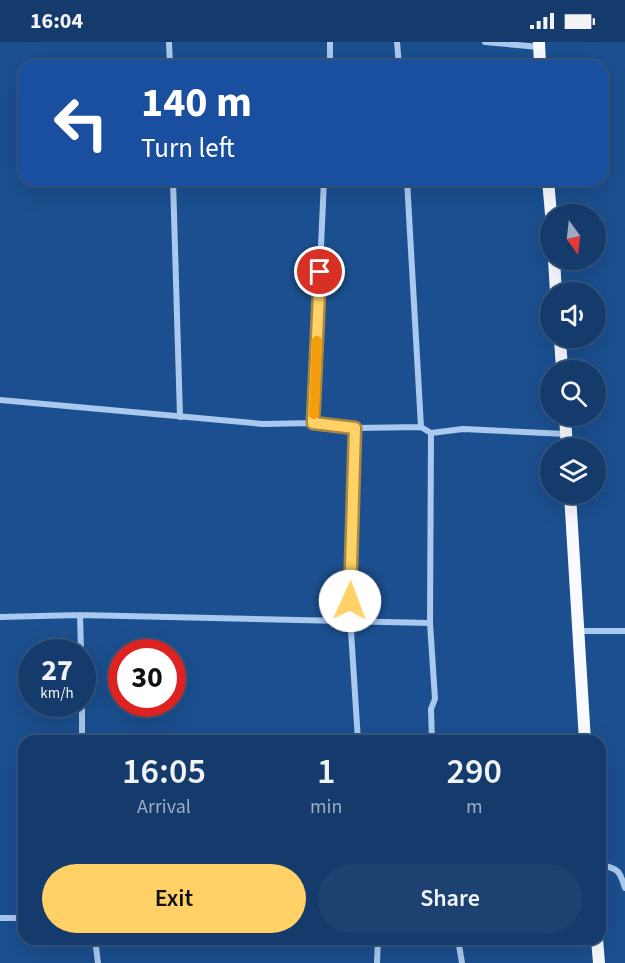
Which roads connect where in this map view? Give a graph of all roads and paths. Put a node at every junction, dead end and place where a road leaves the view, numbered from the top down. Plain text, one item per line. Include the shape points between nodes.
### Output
1 (169, 42) edge
2 (330, 42) edge
3 (397, 42) edge
4 (485, 42) edge
5 (539, 44) edge
6 (170, 60) edge
7 (330, 60) edge
8 (398, 60) edge
9 (540, 60) edge
10 (173, 186) edge
11 (324, 186) edge
12 (407, 186) edge
13 (549, 186) edge
14 (550, 204) edge
15 (0, 400) edge
16 (180, 417) junction
17 (313, 423) junction
18 (566, 426) edge
19 (421, 427) junction
20 (355, 428) junction
21 (431, 433) junction
22 (566, 434) junction
23 (566, 438) edge
24 (571, 504) edge
25 (80, 615) junction
26 (0, 617) edge
27 (351, 621) junction
28 (430, 623) junction
29 (578, 631) junction
30 (625, 631) edge
31 (81, 639) edge
32 (82, 717) edge
33 (82, 735) edge
34 (358, 735) edge
35 (432, 735) edge
36 (585, 735) edge
37 (606, 866) edge
38 (625, 888) edge
39 (0, 918) edge
40 (18, 918) edge
41 (96, 945) edge
42 (378, 945) edge
43 (459, 945) edge
44 (597, 945) edge
45 (98, 963) edge
46 (377, 963) edge
47 (462, 963) edge
48 (598, 963) edge

1 - 6 street
2 - 7 street
3 - 8 street
4 - 5 street
5 - 9 highway
10 - 16 street
11 - 17 street
12 - 19 street
13 - 14 highway
15 - 16 street
16 - 17 street via 263,424
17 - 20 street
18 - 22 highway
19 - 20 street
19 - 21 street
20 - 27 street via 348,584
21 - 22 street via 464,429
21 - 28 street
22 - 23 highway
24 - 29 highway
25 - 26 street
25 - 27 street
25 - 31 street
27 - 28 street
27 - 34 street
28 - 35 street via 435,699 430,709
29 - 30 street
29 - 36 highway
32 - 33 street
37 - 38 street via 620,872
39 - 40 street
41 - 45 street
42 - 46 street
43 - 47 street
44 - 48 highway

